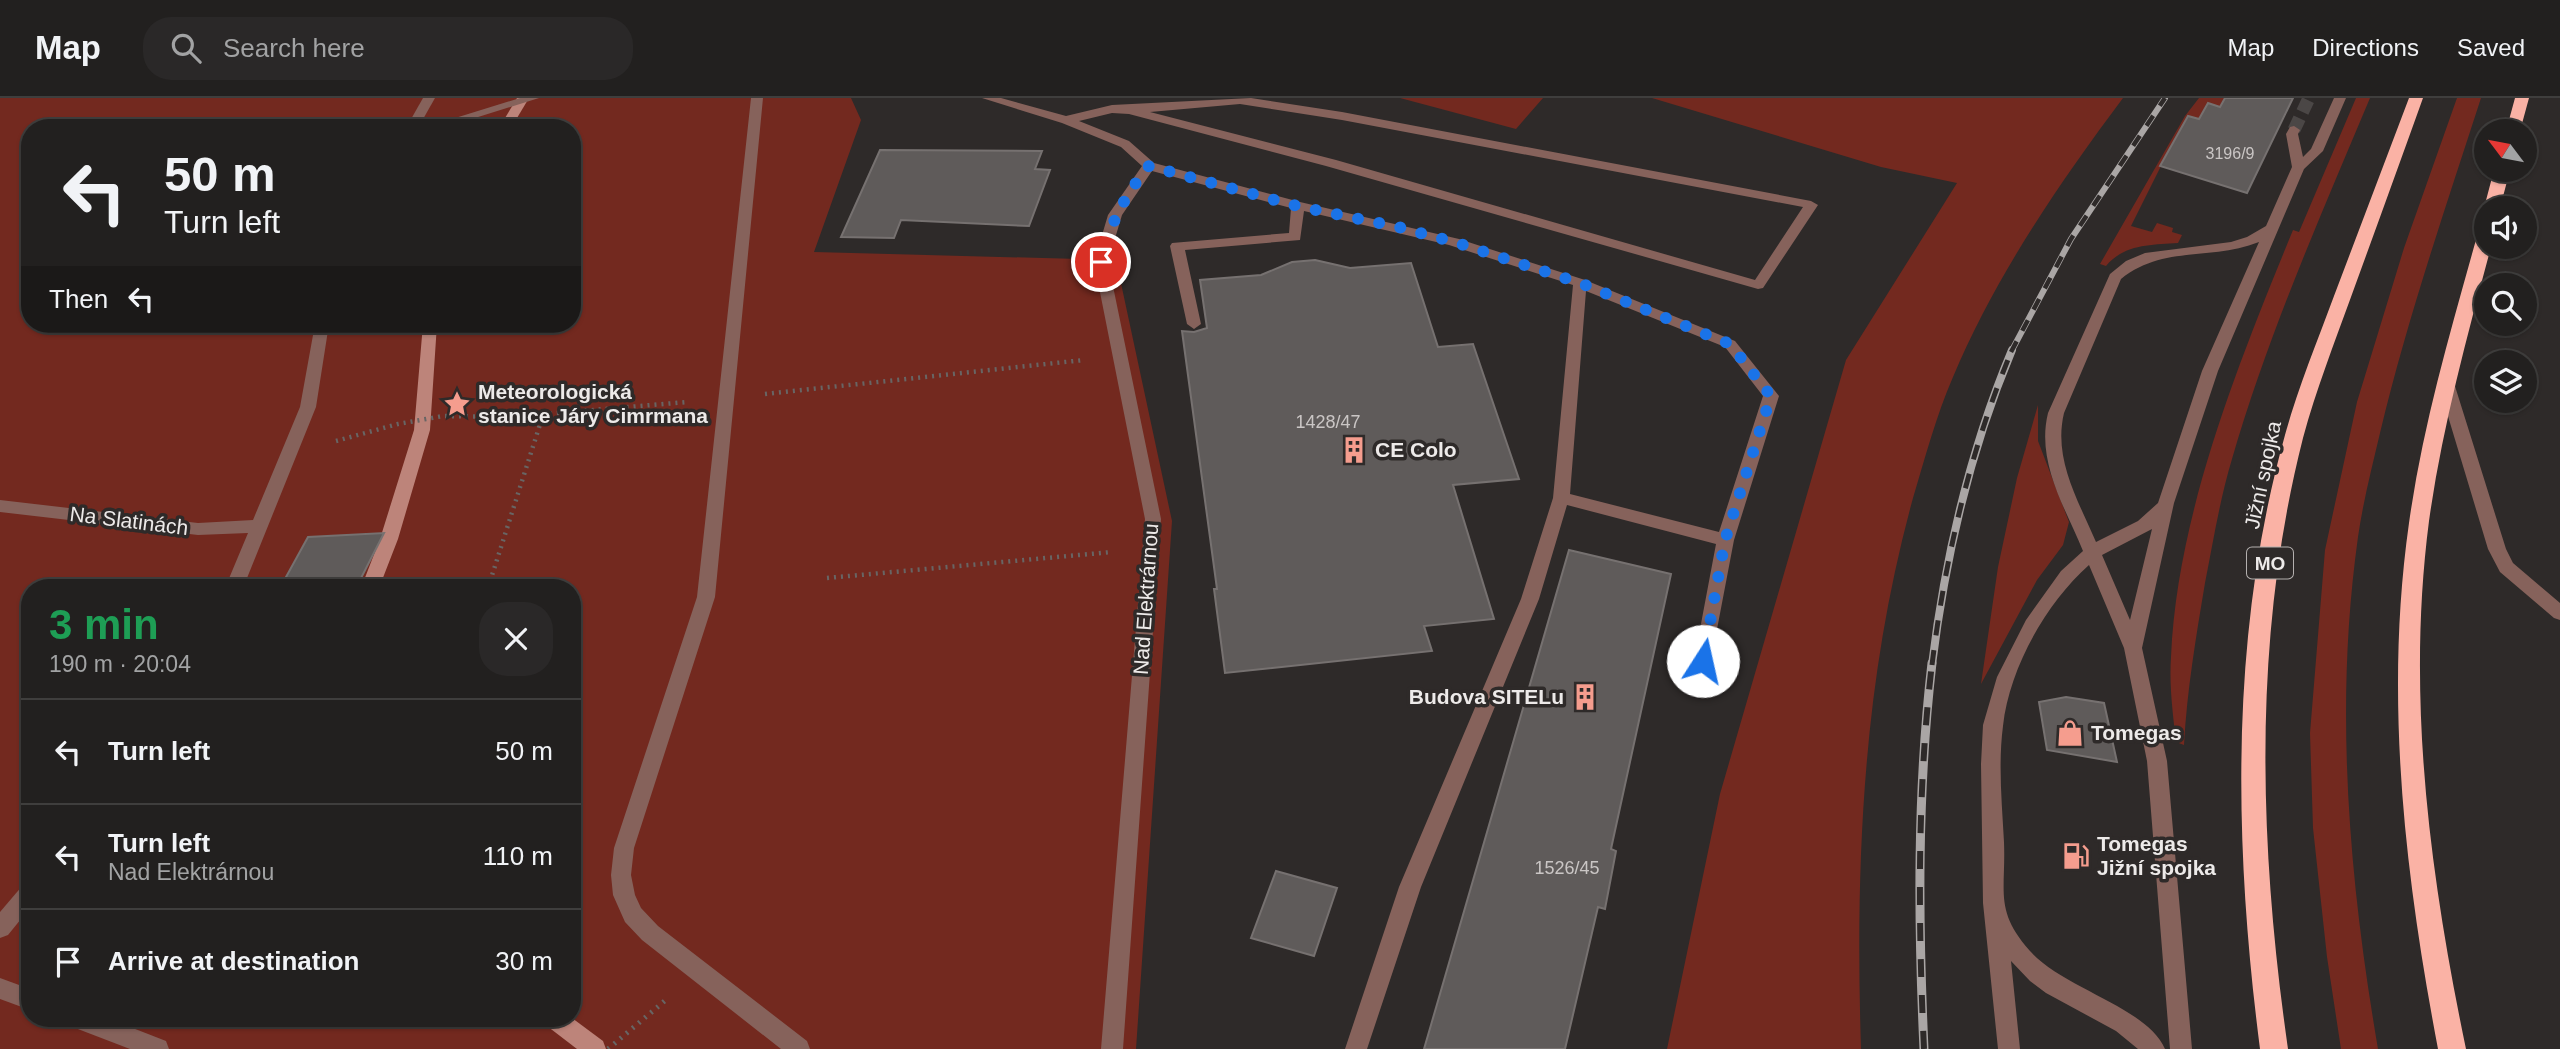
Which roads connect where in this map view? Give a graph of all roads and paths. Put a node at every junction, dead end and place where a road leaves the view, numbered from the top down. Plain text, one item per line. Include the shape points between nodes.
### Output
1 (429, 98) edge
2 (533, 98) edge
3 (757, 98) edge
4 (988, 98) edge
5 (2340, 98) edge
6 (2416, 98) edge
7 (2522, 98) edge
8 (1129, 110) junction
9 (417, 119) edge
10 (460, 119) edge
11 (2516, 119) edge
12 (1066, 120) junction
13 (2294, 130) tunnel mouth
14 (1149, 166) junction
15 (2298, 167) junction
16 (1297, 206) junction
17 (2270, 229) junction
18 (2479, 259) edge
19 (1580, 283) junction
20 (1194, 324) dead end
21 (320, 333) edge
22 (1120, 356) junction
23 (2446, 383) junction
24 (727, 398) junction
25 (543, 415) junction
26 (291, 453) junction
27 (1561, 498) junction
28 (2166, 503) junction
29 (0, 506) edge
30 (259, 526) junction
31 (1725, 540) junction
32 (1151, 549) junction
33 (2093, 552) junction
34 (827, 578) dead end
35 (238, 579) edge
36 (491, 579) edge
37 (2560, 610) edge
38 (2133, 648) junction
39 (1703, 661) dead end
40 (21, 903) edge
41 (1995, 915) junction
42 (0, 928) edge
43 (0, 988) edge
44 (21, 996) edge
45 (645, 1017) dead end
46 (101, 1027) edge
47 (158, 1049) edge
48 (608, 1049) edge
49 (799, 1049) edge
50 (1112, 1049) edge
51 (1356, 1049) edge
52 (2009, 1049) edge
53 (2154, 1049) edge
54 (2181, 1049) edge
55 (2274, 1049) edge
56 (2452, 1049) edge

1 - 9 street
2 - 10 street
3 - 24 street
4 - 12 street
5 - 15 street via 2317,151
6 - 55 highway, Jižní spojka / MO via 2308,388 2289,457 2270,561 2258,653 2253,759 2256,884
7 - 11 highway
8 - 8 street via 1758,285 1811,205 1240,100
8 - 12 street via 1112,109
12 - 14 street via 1125,144
13 - 15 street
14 - 16 street
14 - 22 street, Nad Elektrárnou via 1115,215 1101,262
15 - 17 street
16 - 19 street via 1454,242
16 - 20 street via 1295,237 1177,246
17 - 28 street via 2210,371
17 - 33 street via 2248,244 2155,254 2125,266 2115,277 2051,430 2058,472
18 - 23 highway
19 - 27 street
19 - 31 street via 1730,344 1771,396
21 - 26 street via 308,407
22 - 24 path
22 - 32 street, Nad Elektrárnou via 1153,519
23 - 37 street via 2506,567
23 - 56 highway via 2419,523 2409,642 2409,740 2418,854
24 - 25 path
24 - 49 street via 706,597 631,821 621,875 633,915 650,933
25 - 26 path via 443,416
25 - 36 path
26 - 30 street
27 - 31 street
27 - 51 street via 1530,599 1410,887
28 - 33 street via 2152,522 2135,534
28 - 38 street
29 - 30 street, Na Slatinách via 198,529
30 - 35 street
31 - 39 street
32 - 34 path
32 - 50 street, Nad Elektrárnou
33 - 38 street
33 - 41 street via 2062,581 2041,612 2005,680 1995,710
38 - 54 street via 2157,761
40 - 42 street
41 - 52 street
41 - 53 street via 2025,962 2116,1017
43 - 44 street
45 - 48 path
46 - 47 street

